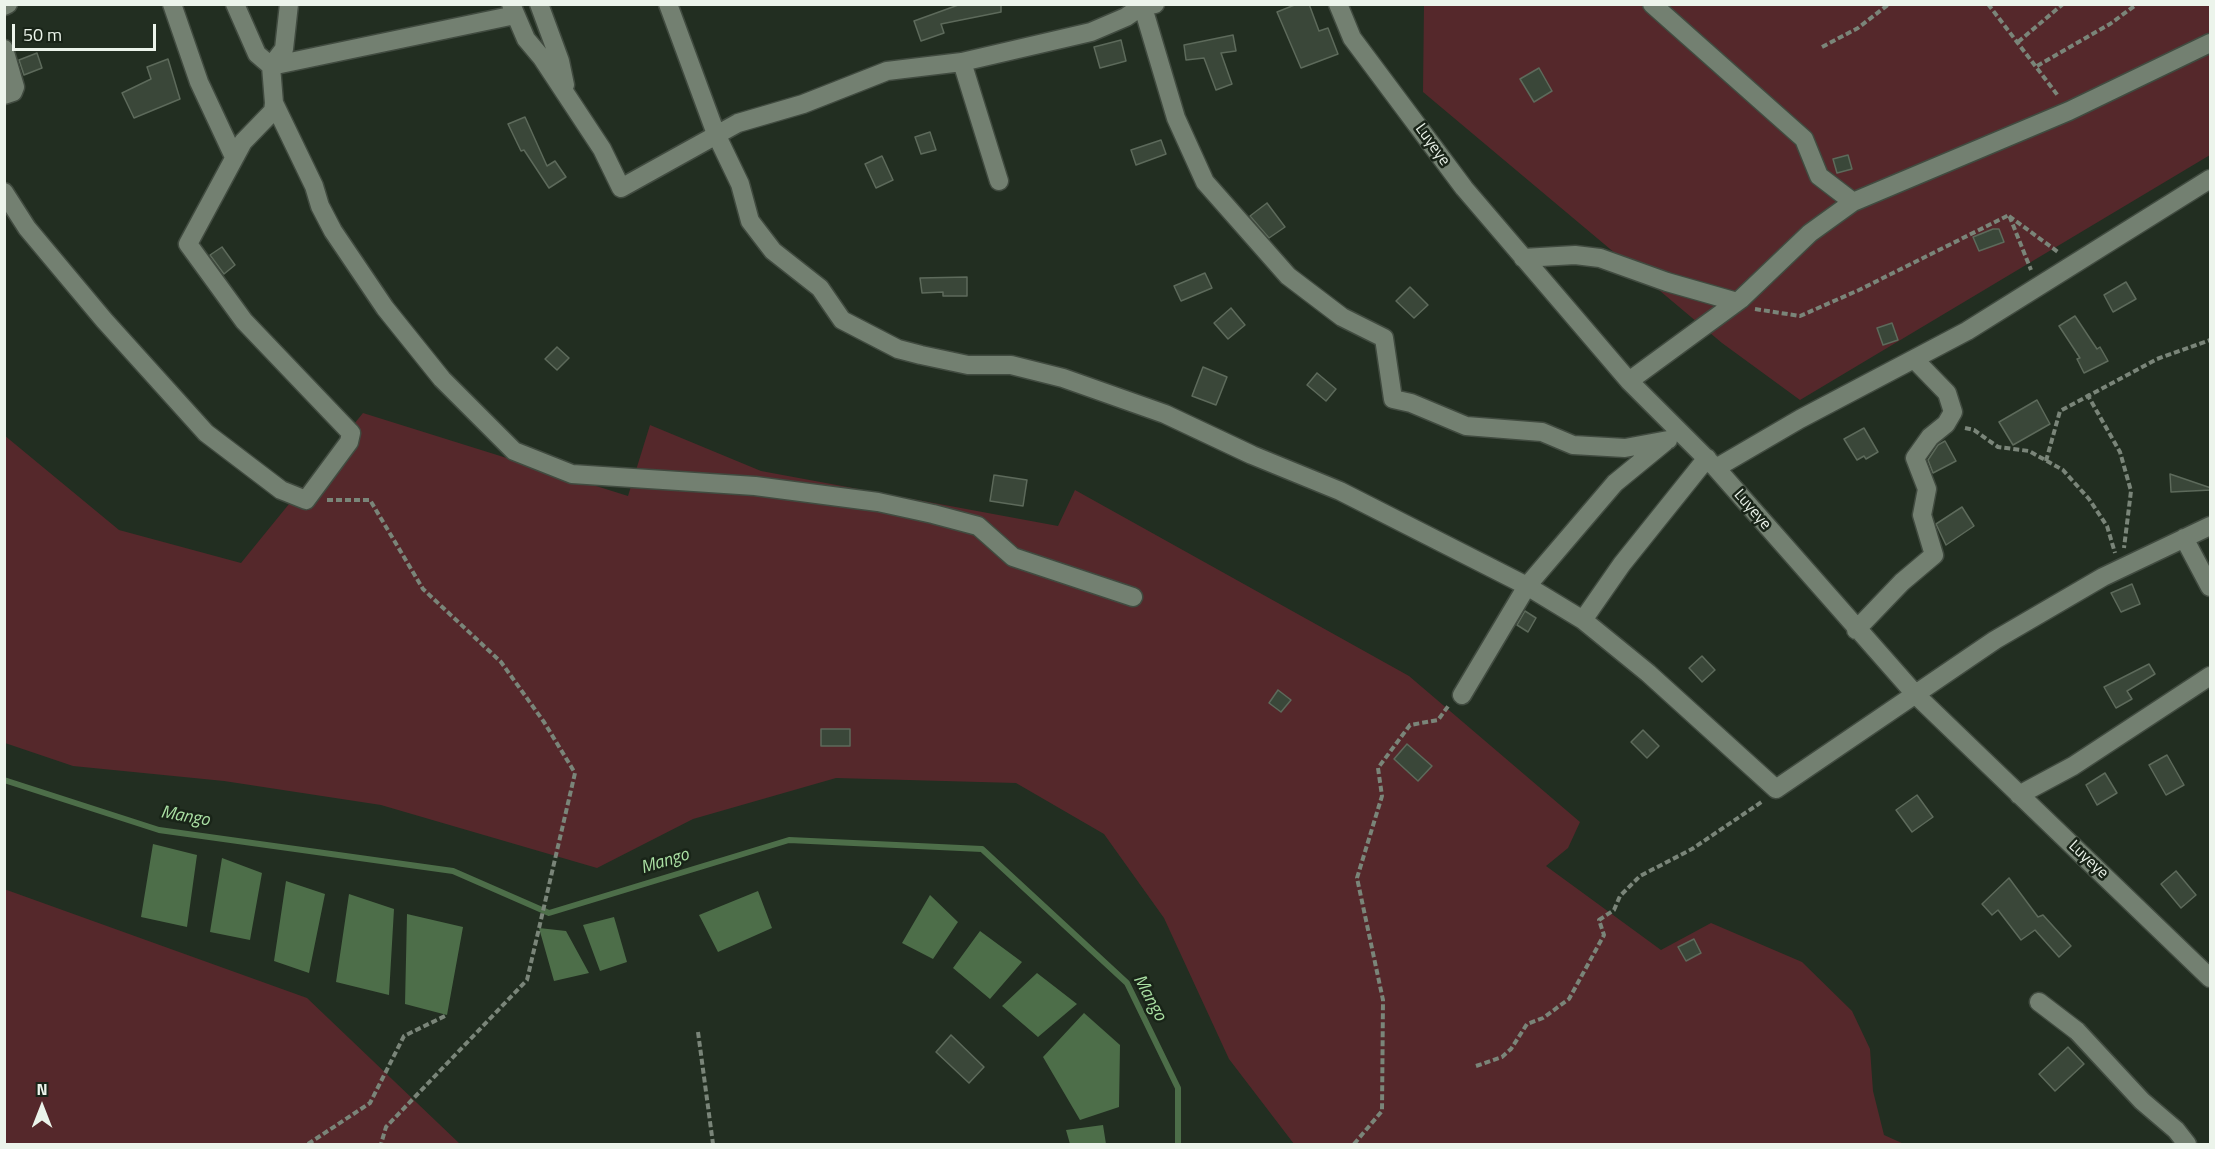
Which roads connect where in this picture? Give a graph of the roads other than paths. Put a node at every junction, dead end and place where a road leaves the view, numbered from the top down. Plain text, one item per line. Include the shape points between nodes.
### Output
1 (172, 4) edge
2 (235, 4) edge
3 (289, 4) edge
4 (539, 4) edge
5 (668, 4) edge
6 (1338, 4) edge
7 (1652, 4) edge
8 (1146, 5) edge
9 (513, 10) edge
10 (2211, 43) edge
11 (4, 49) edge
12 (962, 62) junction
13 (271, 66) junction
14 (4, 94) edge
15 (566, 94) junction
16 (274, 103) junction
17 (716, 134) junction
18 (234, 157) junction
19 (2211, 179) edge
20 (999, 181) dead end
21 (4, 192) edge
22 (1853, 202) junction
23 (1523, 258) junction
24 (1737, 302) junction
25 (1914, 359) junction
26 (1629, 381) junction
27 (1675, 436) junction
28 (1712, 463) junction
29 (2211, 526) edge
30 (2184, 538) junction
31 (1527, 586) junction
32 (2211, 587) edge
33 (1133, 597) dead end
34 (1583, 620) junction
35 (1856, 630) junction
36 (2211, 676) edge
37 (1462, 695) road end
38 (1916, 695) junction
39 (2019, 795) junction
40 (2211, 978) edge
41 (2039, 1002) dead end
42 (2187, 1144) edge

1 - 18 street via 202,91
2 - 13 street via 257,54
3 - 13 street via 284,49
4 - 15 street via 560,61
5 - 17 street
6 - 23 street, Luyeye via 1352,38 1464,188
7 - 22 street via 1804,139 1819,176
8 - 12 street via 1091,32
8 - 27 street via 1176,118 1205,182 1288,276 1342,317 1384,338 1393,399 1466,426 1542,432 1573,445 1625,448
9 - 13 street
9 - 15 street via 529,45
10 - 22 street via 2069,111
11 - 14 street via 15,87 13,92
12 - 17 street via 887,71
12 - 20 street
13 - 16 street
15 - 17 street via 602,149 621,188
16 - 18 street via 273,111
16 - 33 street via 333,231 378,299 442,379 514,451 572,474 755,486 878,502 933,514 978,526 1012,557
17 - 31 street via 740,184 750,221 773,251 820,288 842,320 898,349 968,365 1011,365 1063,378 1165,414 1340,491
18 - 21 street via 188,244 244,321 351,434 306,500 281,490 206,432 104,320 27,228
19 - 25 street via 1967,332
22 - 24 street via 1810,233
23 - 24 street via 1600,258
23 - 26 street, Luyeye
24 - 26 street
25 - 28 street
25 - 35 street via 1947,393 1953,412 1915,458 1928,489 1922,515 1934,555
26 - 27 street, Luyeye
27 - 28 street, Luyeye
27 - 31 street via 1615,483
28 - 34 street via 1623,564
28 - 35 street, Luyeye
29 - 30 street
30 - 32 street
30 - 38 street via 2120,569 1995,640
31 - 34 street
31 - 37 street
34 - 38 street via 1776,789
35 - 38 street, Luyeye
36 - 39 street via 2073,766
38 - 39 street, Luyeye
39 - 40 street, Luyeye
41 - 42 street via 2077,1031

